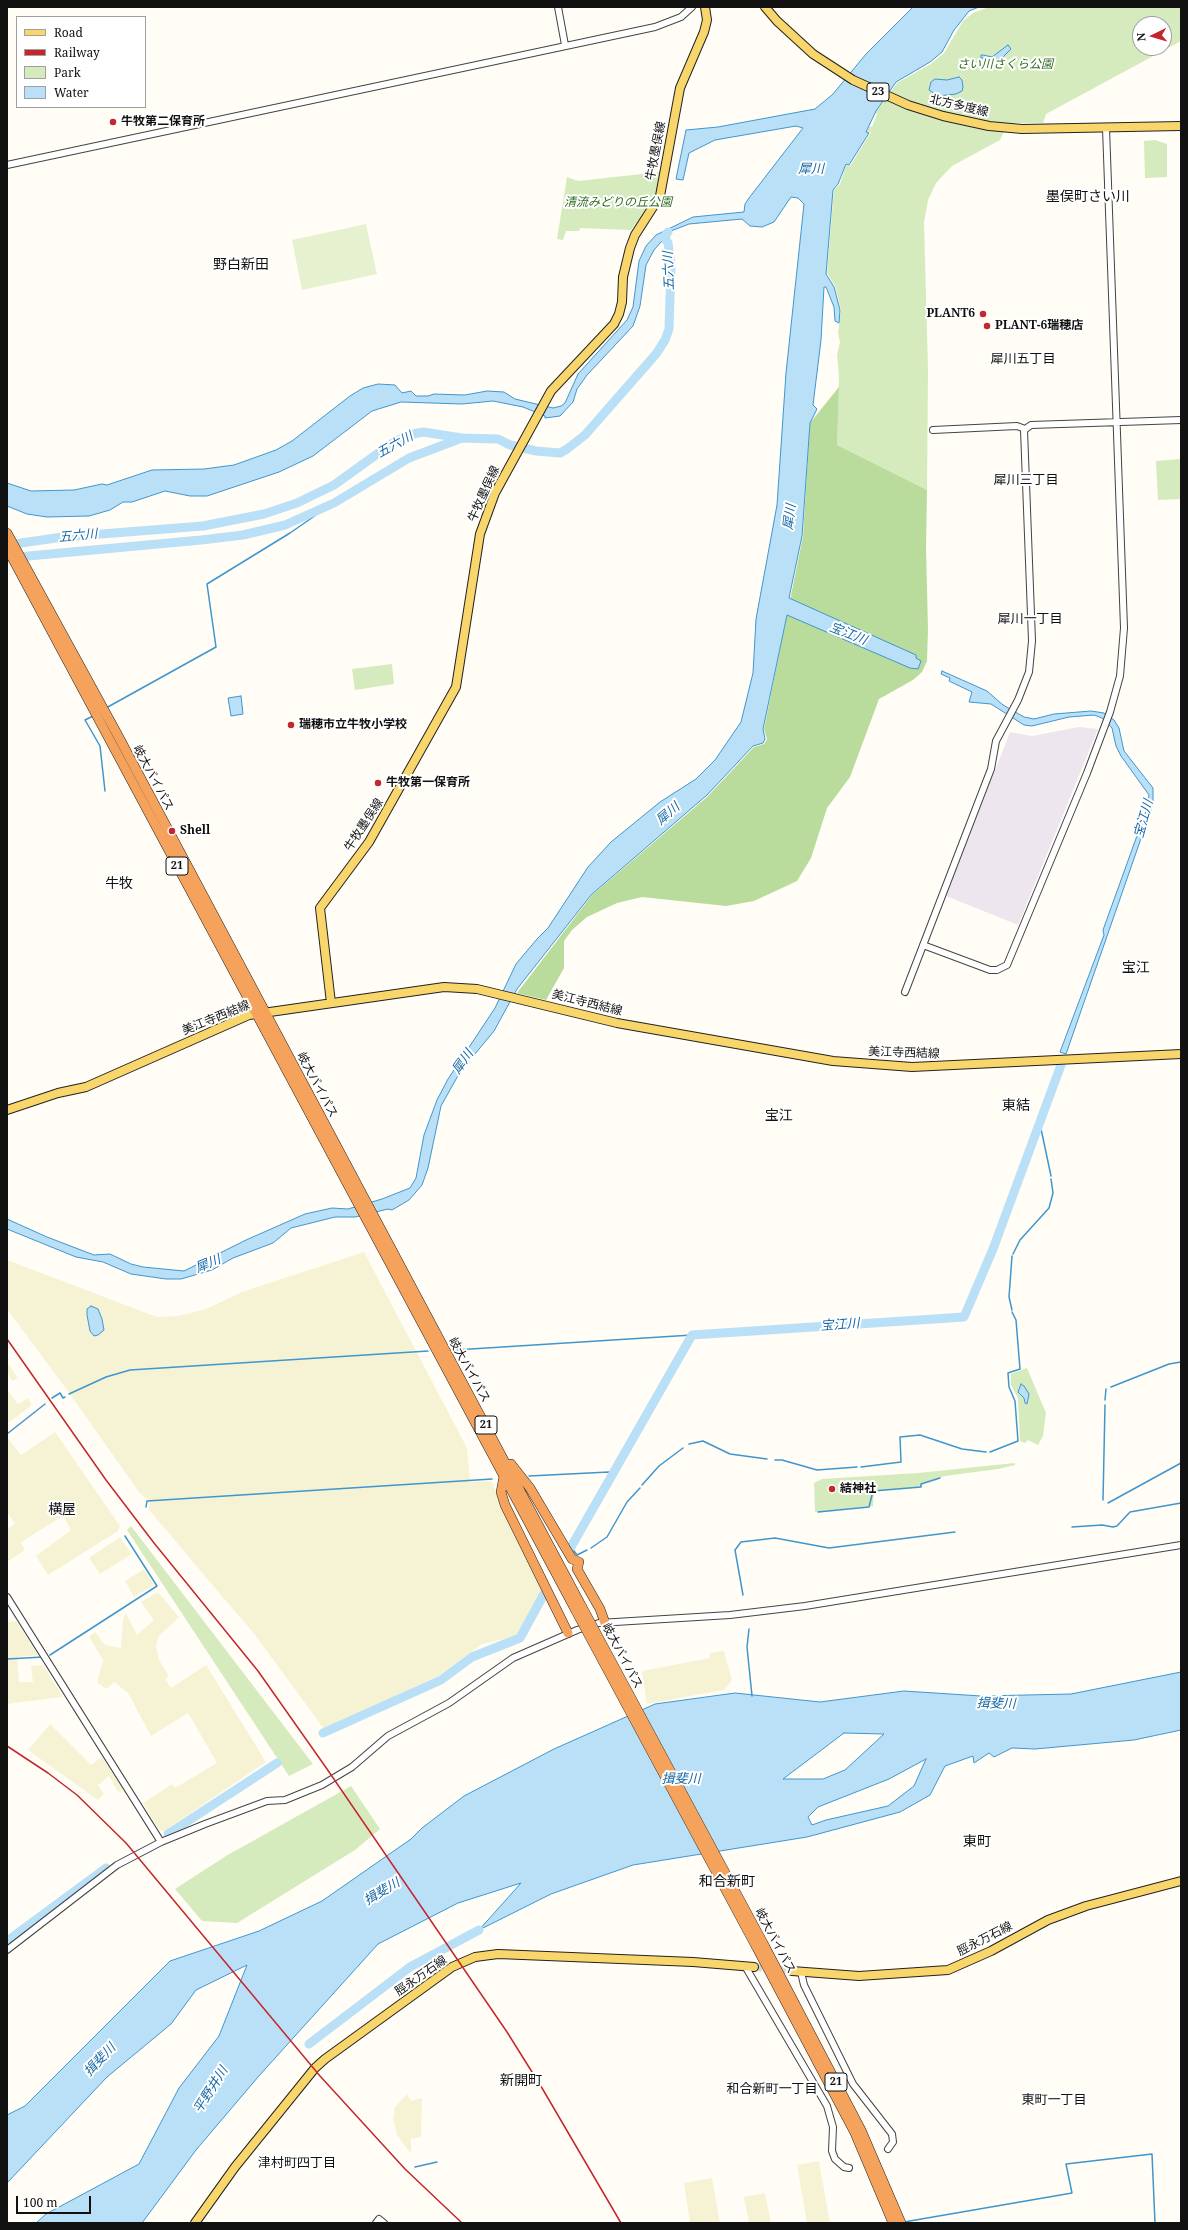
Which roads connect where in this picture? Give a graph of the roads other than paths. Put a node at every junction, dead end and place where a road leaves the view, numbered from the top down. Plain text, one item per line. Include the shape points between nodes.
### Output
1 (558, 7) edge
2 (692, 7) edge
3 (705, 7) edge
4 (765, 7) edge
5 (564, 45) junction
6 (1181, 126) edge
7 (1106, 128) junction
8 (7, 165) edge
9 (1181, 420) edge
10 (1116, 422) junction
11 (1025, 428) junction
12 (933, 430) dead end
13 (7, 533) edge
14 (7, 548) edge
15 (20, 566) junction
16 (923, 945) junction
17 (905, 992) dead end
18 (331, 1003) junction
19 (261, 1013) junction
20 (1181, 1054) edge
21 (7, 1110) edge
22 (385, 1245) junction
23 (505, 1460) junction
24 (504, 1476) junction
25 (1181, 1545) edge
26 (7, 1596) edge
27 (579, 1608) junction
28 (605, 1623) junction
29 (568, 1633) junction
30 (161, 1842) junction
31 (1181, 1881) edge
32 (760, 1946) junction
33 (7, 1950) edge
34 (745, 1966) junction
35 (754, 1967) tunnel mouth
36 (792, 1971) tunnel mouth
37 (801, 1972) junction
38 (888, 2148) dead end
39 (849, 2168) dead end
40 (195, 2223) edge
41 (376, 2223) edge
42 (384, 2223) edge
43 (893, 2223) edge
44 (901, 2223) edge

1 - 5 street
2 - 5 street via 672,22
3 - 18 main road, 牛牧墨俣線 via 707,20 704,32 680,88 660,196 638,230 630,248 623,277 619,314 614,324 551,391 495,492 480,534 456,686 369,842 320,908
4 - 7 main road, 北方多度線 / 23 via 813,54 853,80 908,105 968,122 1016,128
5 - 8 street
6 - 7 main road, 北方多度線 / 23
7 - 10 street
9 - 10 street
10 - 11 street
10 - 16 street via 1124,628 1122,666 1105,726 1007,965 990,970
11 - 12 street via 1017,426
11 - 16 street via 1023,434 1032,648 1029,672 996,741 991,769
13 - 15 highway, 岐大バイパス / 21
14 - 15 highway, 岐大バイパス / 21
15 - 19 highway, 岐大バイパス / 21 via 116,732
16 - 17 street
18 - 19 main road, 美江寺西結線
18 - 20 main road, 美江寺西結線 via 444,987 476,989 617,1022 833,1062 912,1067
19 - 21 main road, 美江寺西結線 via 216,1028 86,1087 58,1093
19 - 22 highway, 岐大バイパス / 21
22 - 23 highway, 岐大バイパス / 21
22 - 24 highway, 岐大バイパス / 21
23 - 27 highway, 岐大バイパス / 21
23 - 28 highway via 512,1464 530,1488 572,1559 579,1562 578,1570
24 - 27 highway, 岐大バイパス / 21
24 - 29 highway via 501,1492 505,1505
25 - 28 street via 798,1606 730,1615
26 - 30 street
27 - 32 highway, 岐大バイパス / 21, bridge
28 - 29 street
29 - 30 street via 512,1658 449,1703 388,1736 352,1767 322,1785 286,1800 267,1801
30 - 33 street via 117,1865
31 - 37 main road, 脛永万石線 via 1086,1906 1048,1920 991,1951 948,1970 860,1976
32 - 43 highway, 岐大バイパス / 21 via 855,2132
32 - 44 highway, 岐大バイパス / 21 via 861,2130
34 - 35 main road, 脛永万石線
34 - 39 street via 827,2106 833,2126 832,2151 835,2159
34 - 40 main road, 脛永万石線 via 498,1954 475,1958 452,1967 314,2068 235,2167
36 - 37 main road, 脛永万石線
37 - 38 street via 804,1984 853,2084 892,2134 893,2142
41 - 42 street via 379,2219

